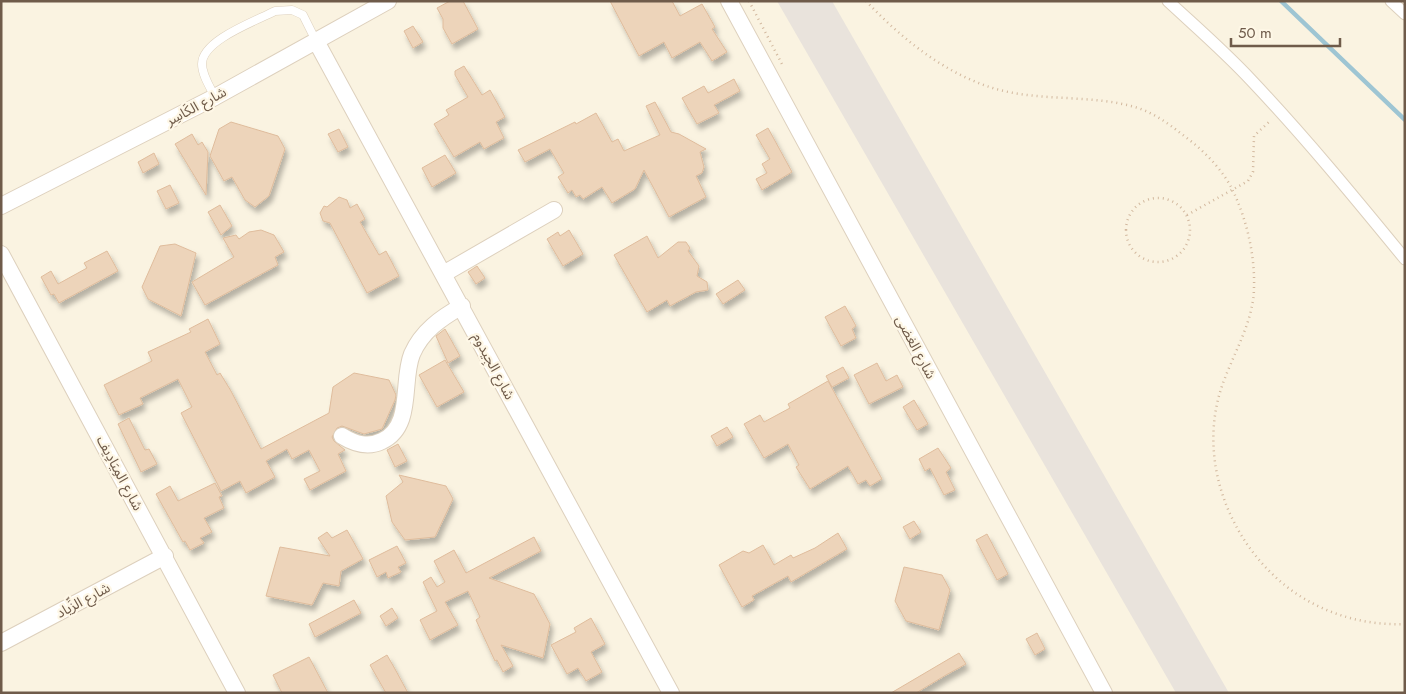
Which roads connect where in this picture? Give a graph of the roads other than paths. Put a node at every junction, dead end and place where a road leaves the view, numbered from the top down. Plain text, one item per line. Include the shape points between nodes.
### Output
1 (388, 1) edge
2 (729, 1) edge
3 (1168, 1) edge
4 (1391, 1) edge
5 (1405, 14) edge
6 (316, 40) junction
7 (214, 96) junction
8 (1, 206) edge
9 (554, 210) dead end
10 (1, 254) edge
11 (1405, 259) edge
12 (445, 273) junction
13 (462, 306) junction
14 (342, 436) dead end
15 (165, 556) junction
16 (1, 643) edge
17 (238, 693) edge
18 (671, 693) edge
19 (1104, 693) edge

1 - 6 street, شارع الكَاسِر
2 - 19 street, شارع الغضى
3 - 11 street via 1282,113
4 - 5 street
6 - 7 street, شارع الكَاسِر
6 - 7 lane via 303,16 286,9 275,11 214,42 204,54 202,64
6 - 12 street, شارع الجِيدوم
7 - 8 street, شارع الكَاسِر
9 - 12 street
10 - 15 street, شارع المِيَادِيف
12 - 13 street, شارع الجِيدوم
13 - 14 street via 430,328 412,354 402,419 397,430 377,444 364,445
13 - 18 street, شارع الجِيدوم
15 - 16 street, شارع الزِّياد
15 - 17 street, شارع المِيَادِيف

